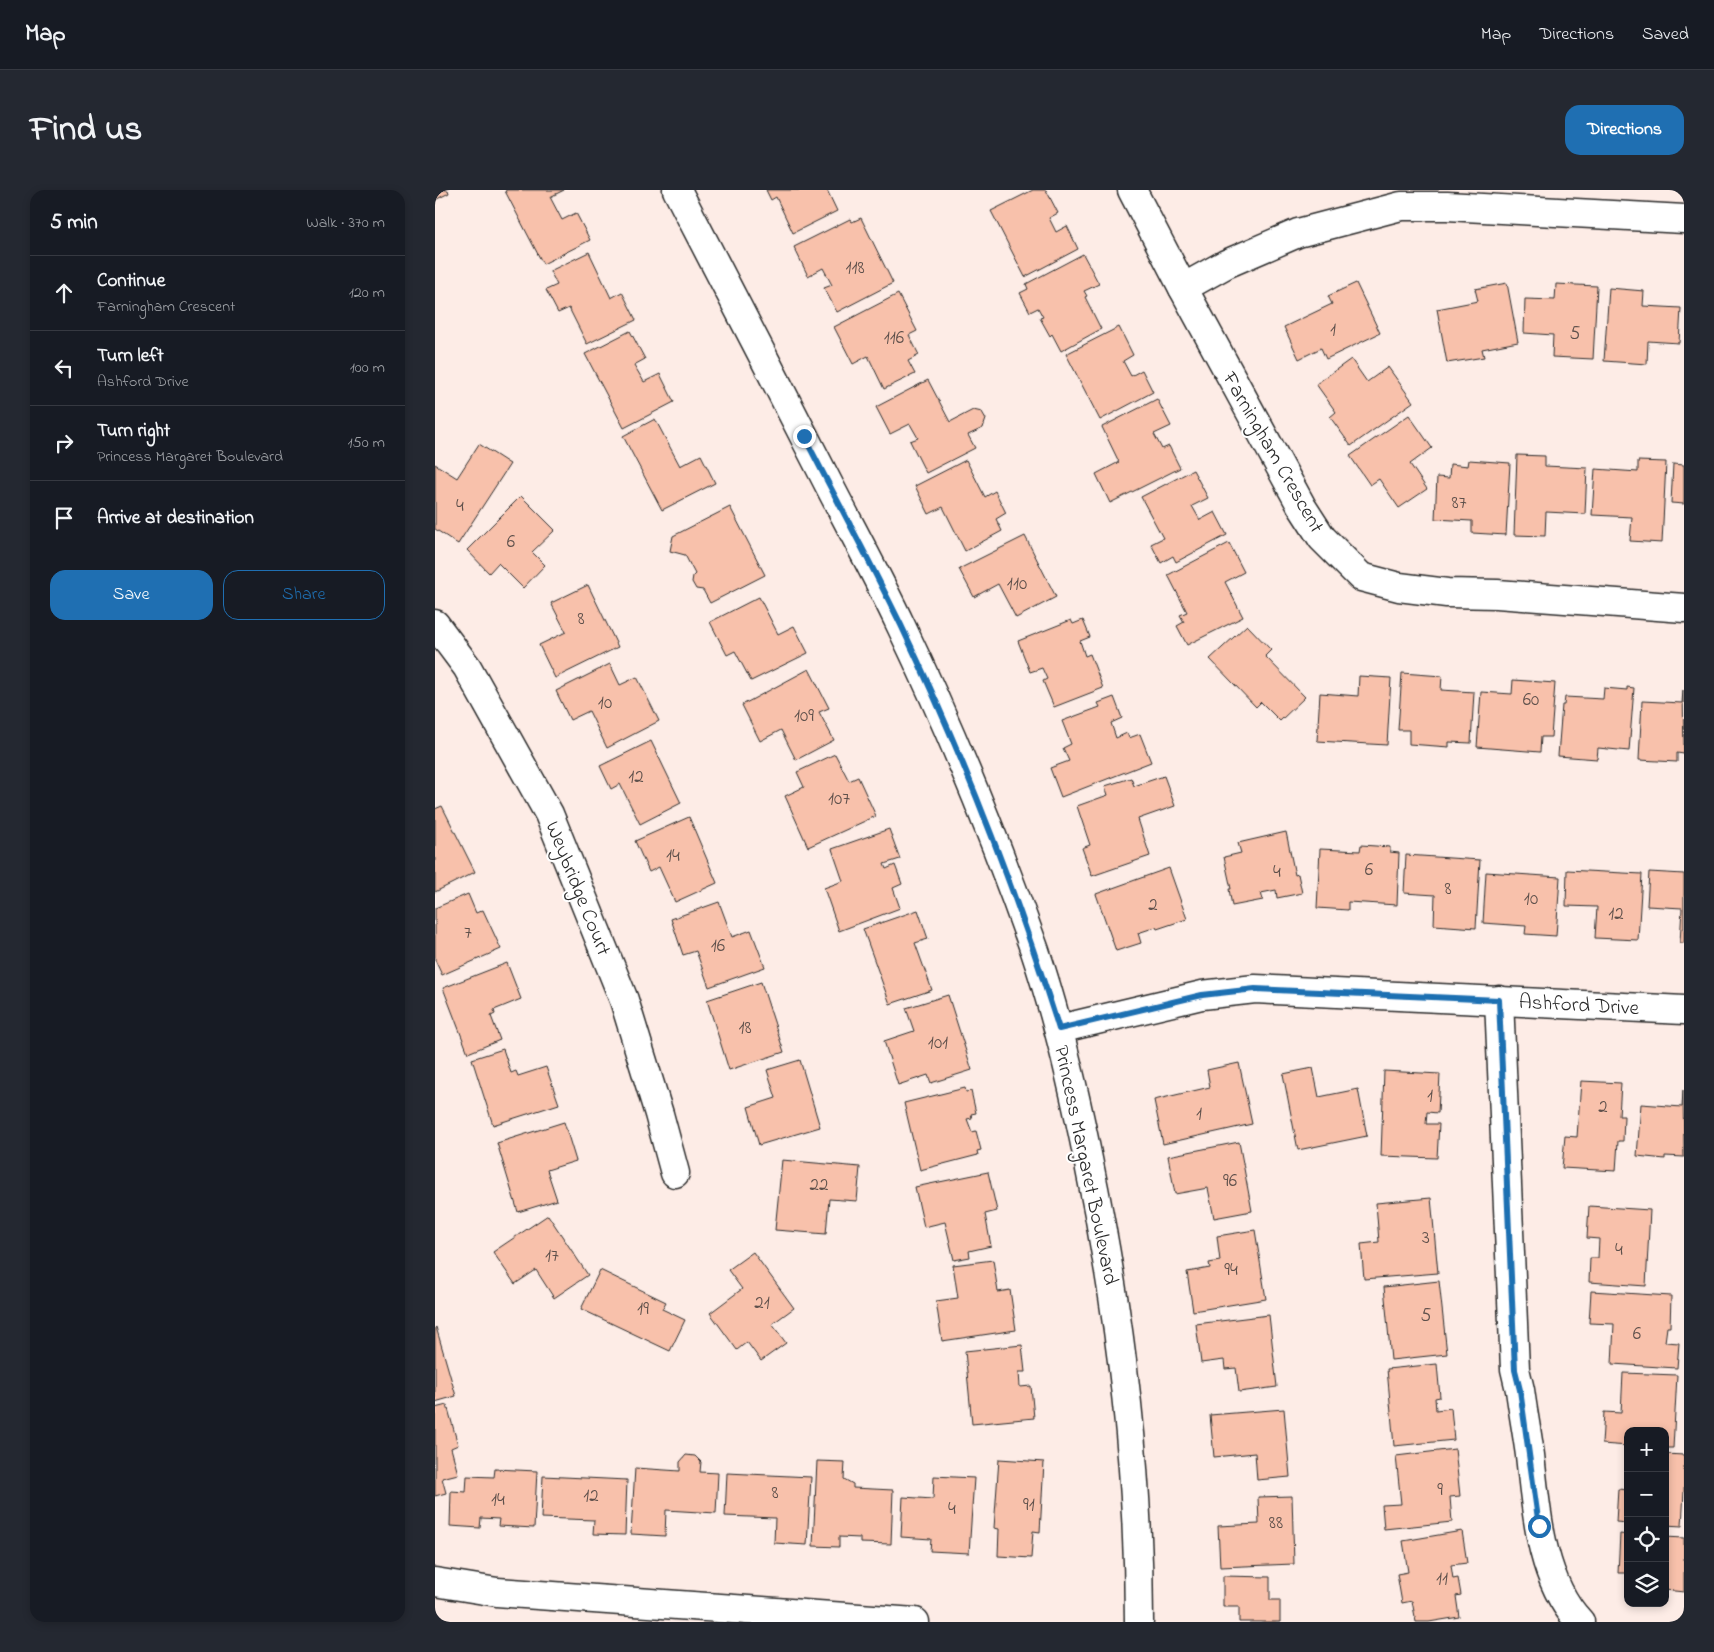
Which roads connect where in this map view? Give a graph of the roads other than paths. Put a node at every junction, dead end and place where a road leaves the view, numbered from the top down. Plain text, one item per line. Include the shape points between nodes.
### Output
1 (677, 190) edge
2 (1132, 190) edge
3 (1684, 219) edge
4 (1183, 288) junction
5 (1684, 608) edge
6 (435, 624) edge
7 (1499, 1000) junction
8 (1684, 1010) edge
9 (1059, 1029) junction
10 (675, 1173) dead end
11 (435, 1582) edge
12 (915, 1622) edge
13 (1139, 1622) edge
14 (1580, 1622) edge

1 - 9 street, Princess Margaret Boulevard via 900,623 942,715 992,836
2 - 4 street, Farningham Crescent
3 - 4 street via 1401,206 1298,233 1226,264
4 - 5 street, Farningham Crescent via 1322,538 1361,577 1399,587 1447,592
6 - 10 street, Weybridge Court via 467,667 549,814 624,1000
7 - 8 street, Ashford Drive
7 - 9 street, Ashford Drive via 1255,989 1202,995
7 - 14 street via 1515,1370 1547,1562 1561,1595
9 - 13 street, Princess Margaret Boulevard via 1096,1194 1123,1361 1138,1529
11 - 12 street via 497,1592

